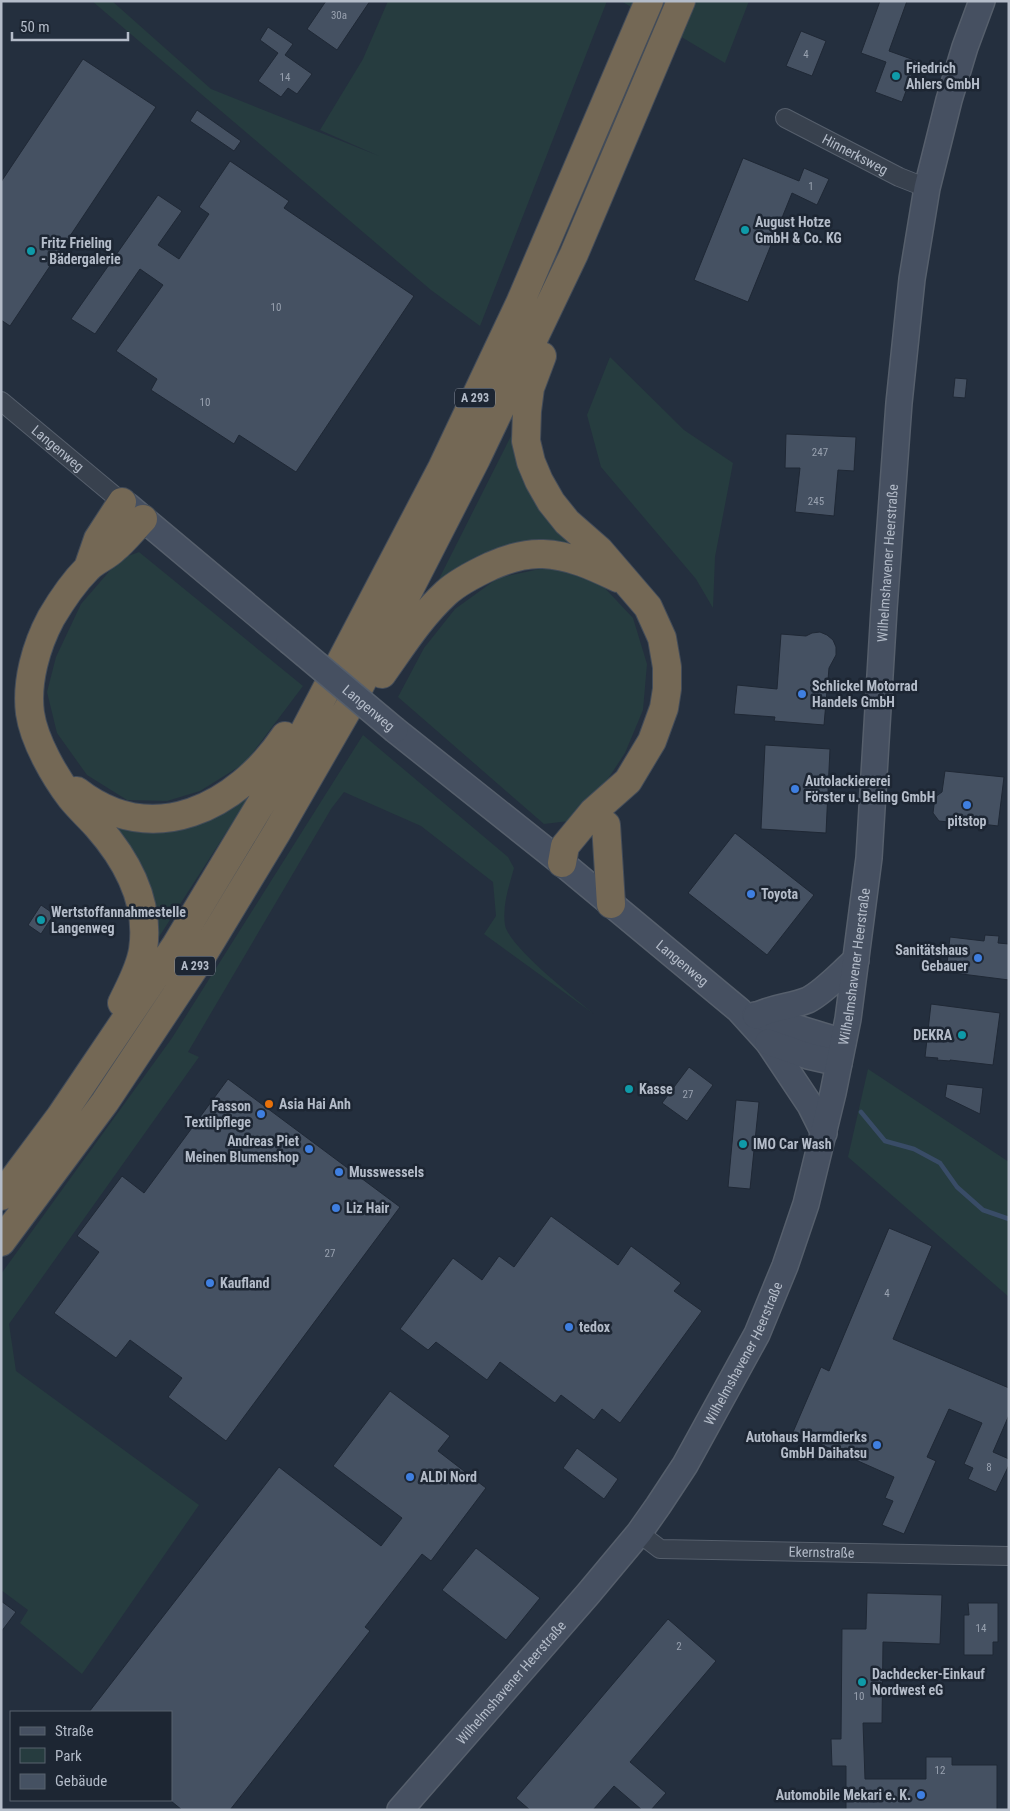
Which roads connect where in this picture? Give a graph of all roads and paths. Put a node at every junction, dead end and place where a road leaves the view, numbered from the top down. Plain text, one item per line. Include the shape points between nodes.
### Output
1 (649, 1) edge
2 (682, 1) edge
3 (982, 1) edge
4 (785, 118) dead end
5 (927, 188) junction
6 (574, 254) junction
7 (1, 401) edge
8 (132, 510) junction
9 (625, 582) junction
10 (339, 664) junction
11 (349, 707) junction
12 (54, 771) junction
13 (628, 781) junction
14 (606, 824) junction
15 (562, 863) junction
16 (611, 904) junction
17 (856, 960) junction
18 (748, 1013) junction
19 (768, 1042) junction
20 (841, 1052) junction
21 (60, 1117) junction
22 (824, 1133) junction
23 (1, 1196) edge
24 (1, 1242) edge
25 (639, 1533) junction
26 (1009, 1556) edge
27 (400, 1810) edge

1 - 10 highway, A 293 via 520,303 442,468
2 - 6 highway, A 293
3 - 5 street, Wilhelmshavener Heerstraße via 949,100
4 - 5 street, Hinnerksweg via 899,177
5 - 17 street, Wilhelmshavener Heerstraße via 912,279 900,394 869,858
6 - 9 highway via 567,304 530,388 526,441 531,462 551,502 567,522 599,550
6 - 11 highway, A 293 via 476,459
7 - 8 street, Langenweg
8 - 12 highway via 98,539 88,568 51,619 39,645 30,692 30,714
8 - 15 street, Langenweg, bridge via 395,730
9 - 11 highway via 563,556 520,556 500,562 447,592 417,624 376,682
9 - 13 highway via 648,608 662,638 667,667 665,699 658,725
10 - 12 highway via 318,679 297,718 266,761 231,792 207,807 162,818 125,815 84,796
10 - 21 highway, A 293 via 304,732 176,945
11 - 24 highway, A 293 via 202,956 105,1102
12 - 21 highway via 126,865 141,906 143,927 143,949 138,969 119,1008 65,1091
13 - 14 highway
13 - 15 highway via 593,812 565,846
14 - 15 highway via 579,857
14 - 16 highway
15 - 16 street, Langenweg
16 - 18 street, Langenweg
17 - 18 street via 809,999 789,1007
17 - 20 street, Wilhelmshavener Heerstraße
18 - 19 street, Langenweg
18 - 20 street, Langenweg
19 - 20 street, Langenweg via 808,1056
19 - 22 street, Langenweg via 806,1098
20 - 22 street, Wilhelmshavener Heerstraße
21 - 23 highway, A 293
22 - 25 street, Wilhelmshavener Heerstraße via 806,1204 757,1334 685,1465
25 - 26 street, Ekernstraße via 660,1549
25 - 27 street, Wilhelmshavener Heerstraße

